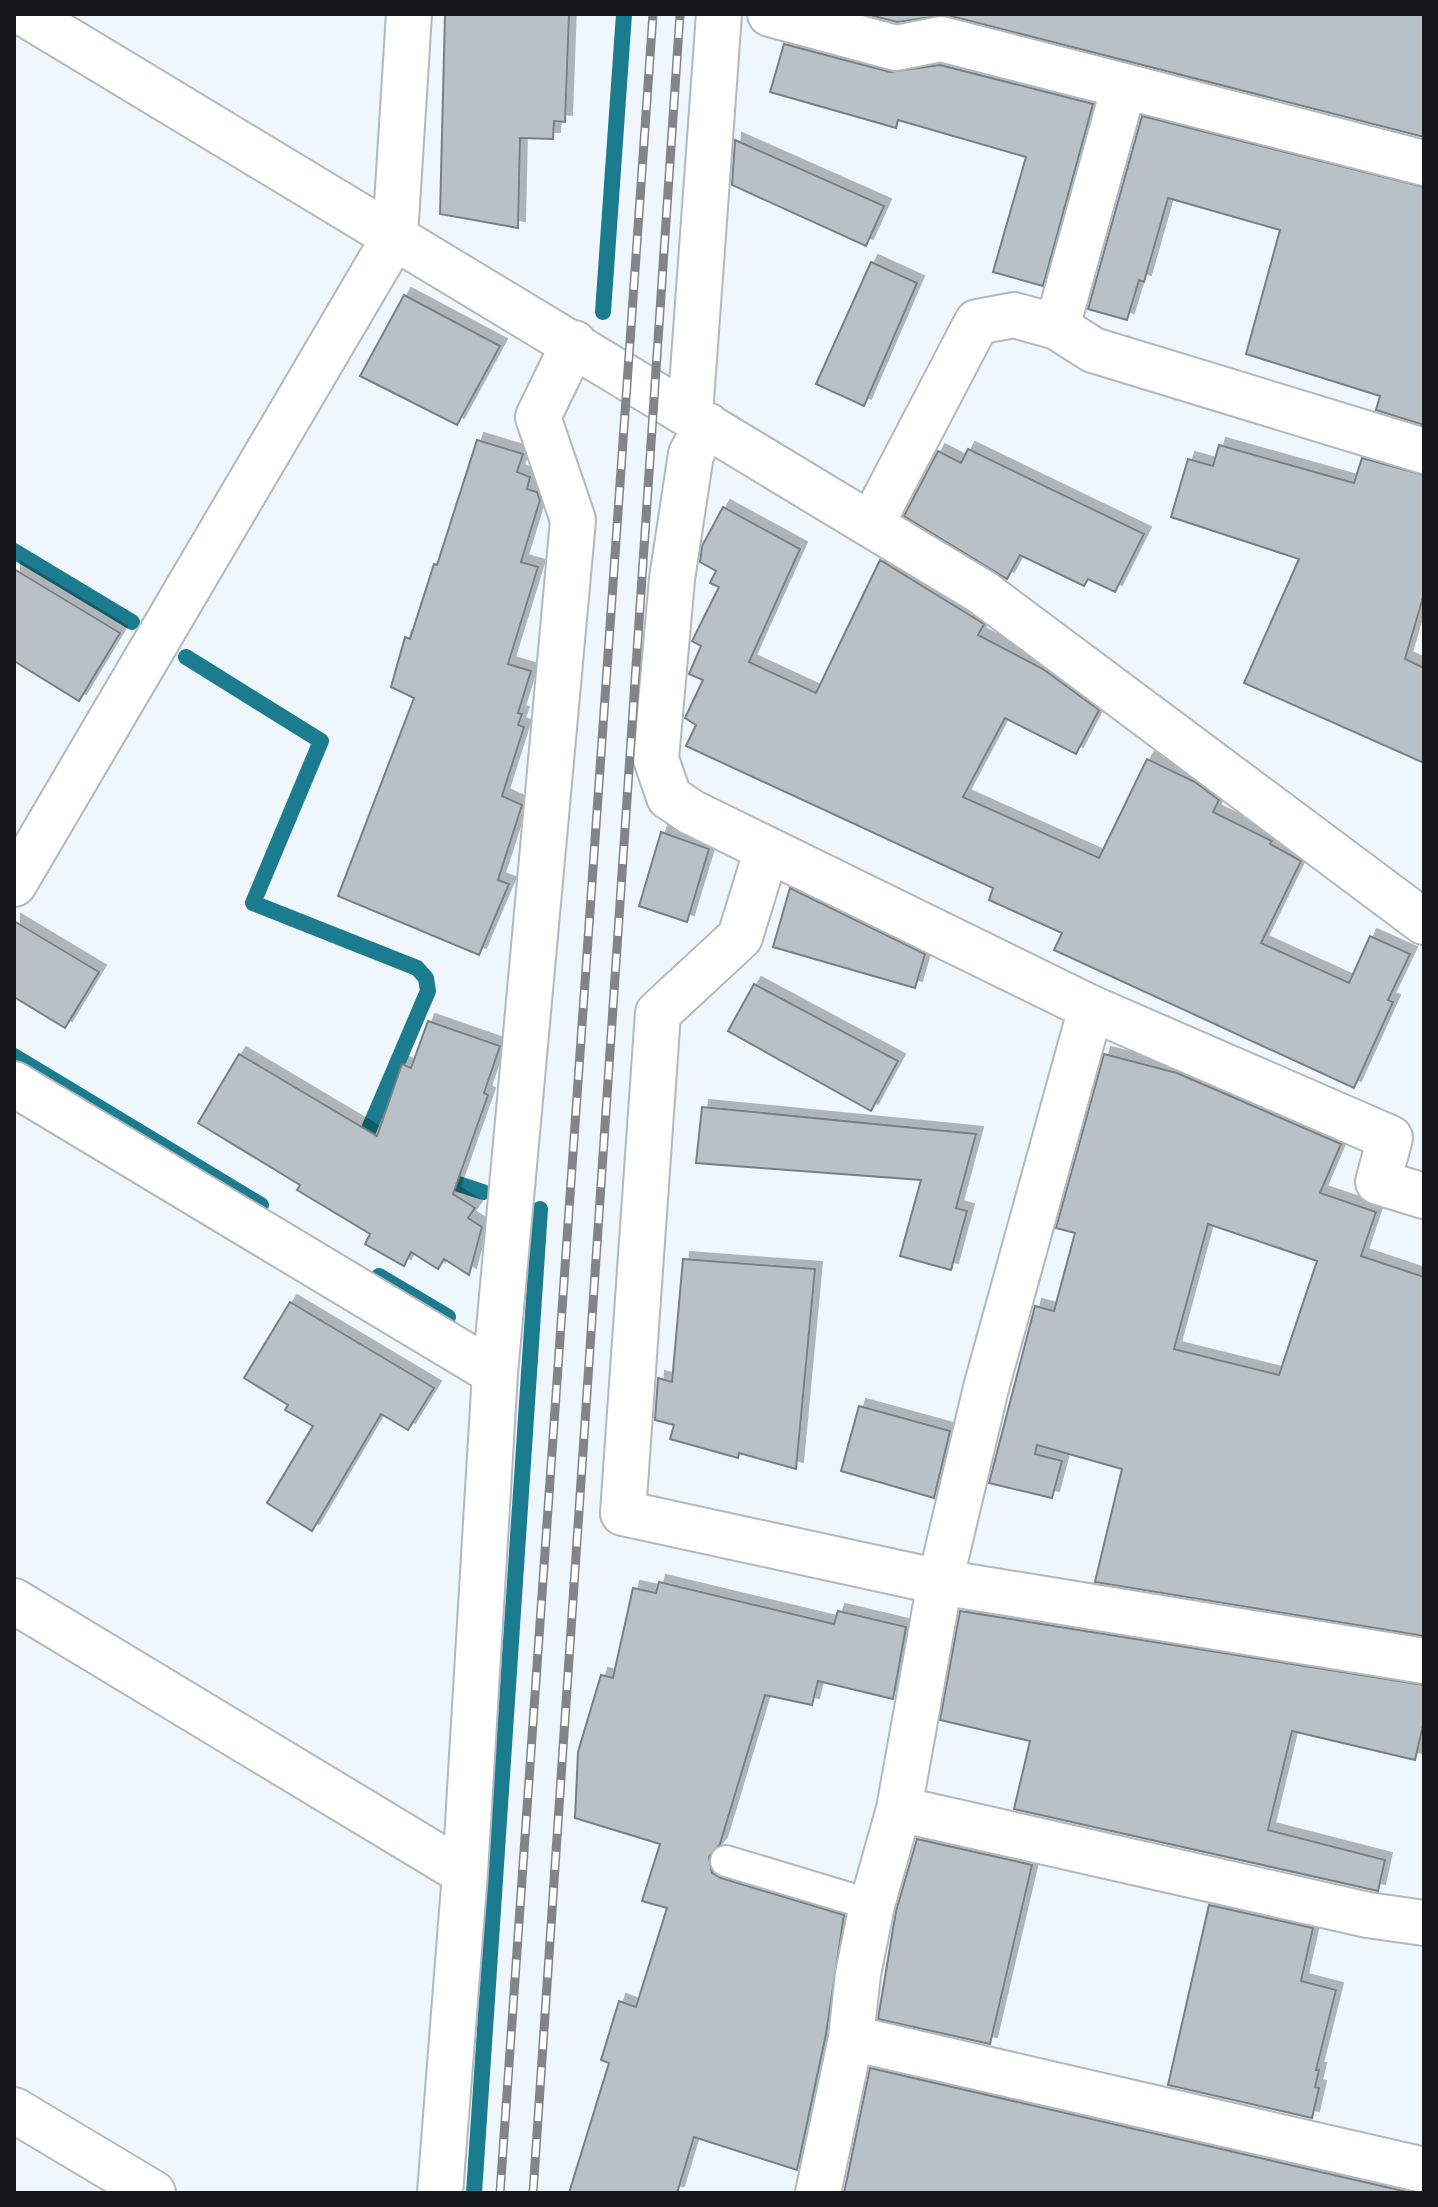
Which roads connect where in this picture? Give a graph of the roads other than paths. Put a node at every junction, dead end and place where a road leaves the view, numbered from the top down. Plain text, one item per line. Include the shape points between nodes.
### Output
1 (25, 14) edge
2 (409, 14) edge
3 (719, 14) edge
4 (770, 14) edge
5 (1124, 87) junction
6 (1424, 163) edge
7 (395, 236) junction
8 (1057, 327) junction
9 (574, 343) junction
10 (698, 419) junction
11 (1424, 451) edge
12 (871, 525) junction
13 (767, 849) junction
14 (14, 884) edge
15 (1424, 922) edge
16 (1091, 1008) junction
17 (14, 1084) edge
18 (1424, 1196) edge
19 (495, 1373) junction
20 (940, 1582) junction
21 (14, 1601) edge
22 (1424, 1661) edge
23 (899, 1809) junction
24 (726, 1861) dead end
25 (465, 1873) junction
26 (872, 1905) junction
27 (1424, 1923) edge
28 (851, 2038) junction
29 (14, 2110) edge
30 (1424, 2170) edge
31 (1424, 2185) edge
32 (153, 2193) edge
33 (440, 2193) edge
34 (818, 2193) edge
35 (1420, 2193) edge

1 - 7 street
2 - 7 street
3 - 10 street
4 - 5 street via 896,48 941,39
5 - 6 street
5 - 8 street
7 - 9 street
7 - 14 street
8 - 11 street via 1093,350
8 - 12 street via 1014,315 977,322
9 - 10 street
9 - 19 street via 538,417 573,520
10 - 12 street
10 - 13 street via 672,579 656,759 669,797
12 - 15 street via 982,592
13 - 16 street
13 - 20 street via 740,937 658,1013 623,1513
16 - 18 street via 1390,1138 1378,1182
16 - 20 street via 990,1374
17 - 19 street
19 - 25 street
20 - 22 street
20 - 23 street
21 - 25 street
23 - 26 street
23 - 27 street via 1368,1915
24 - 26 lane
25 - 33 street
26 - 28 street
28 - 30 street
28 - 34 street
29 - 32 street
31 - 35 street

